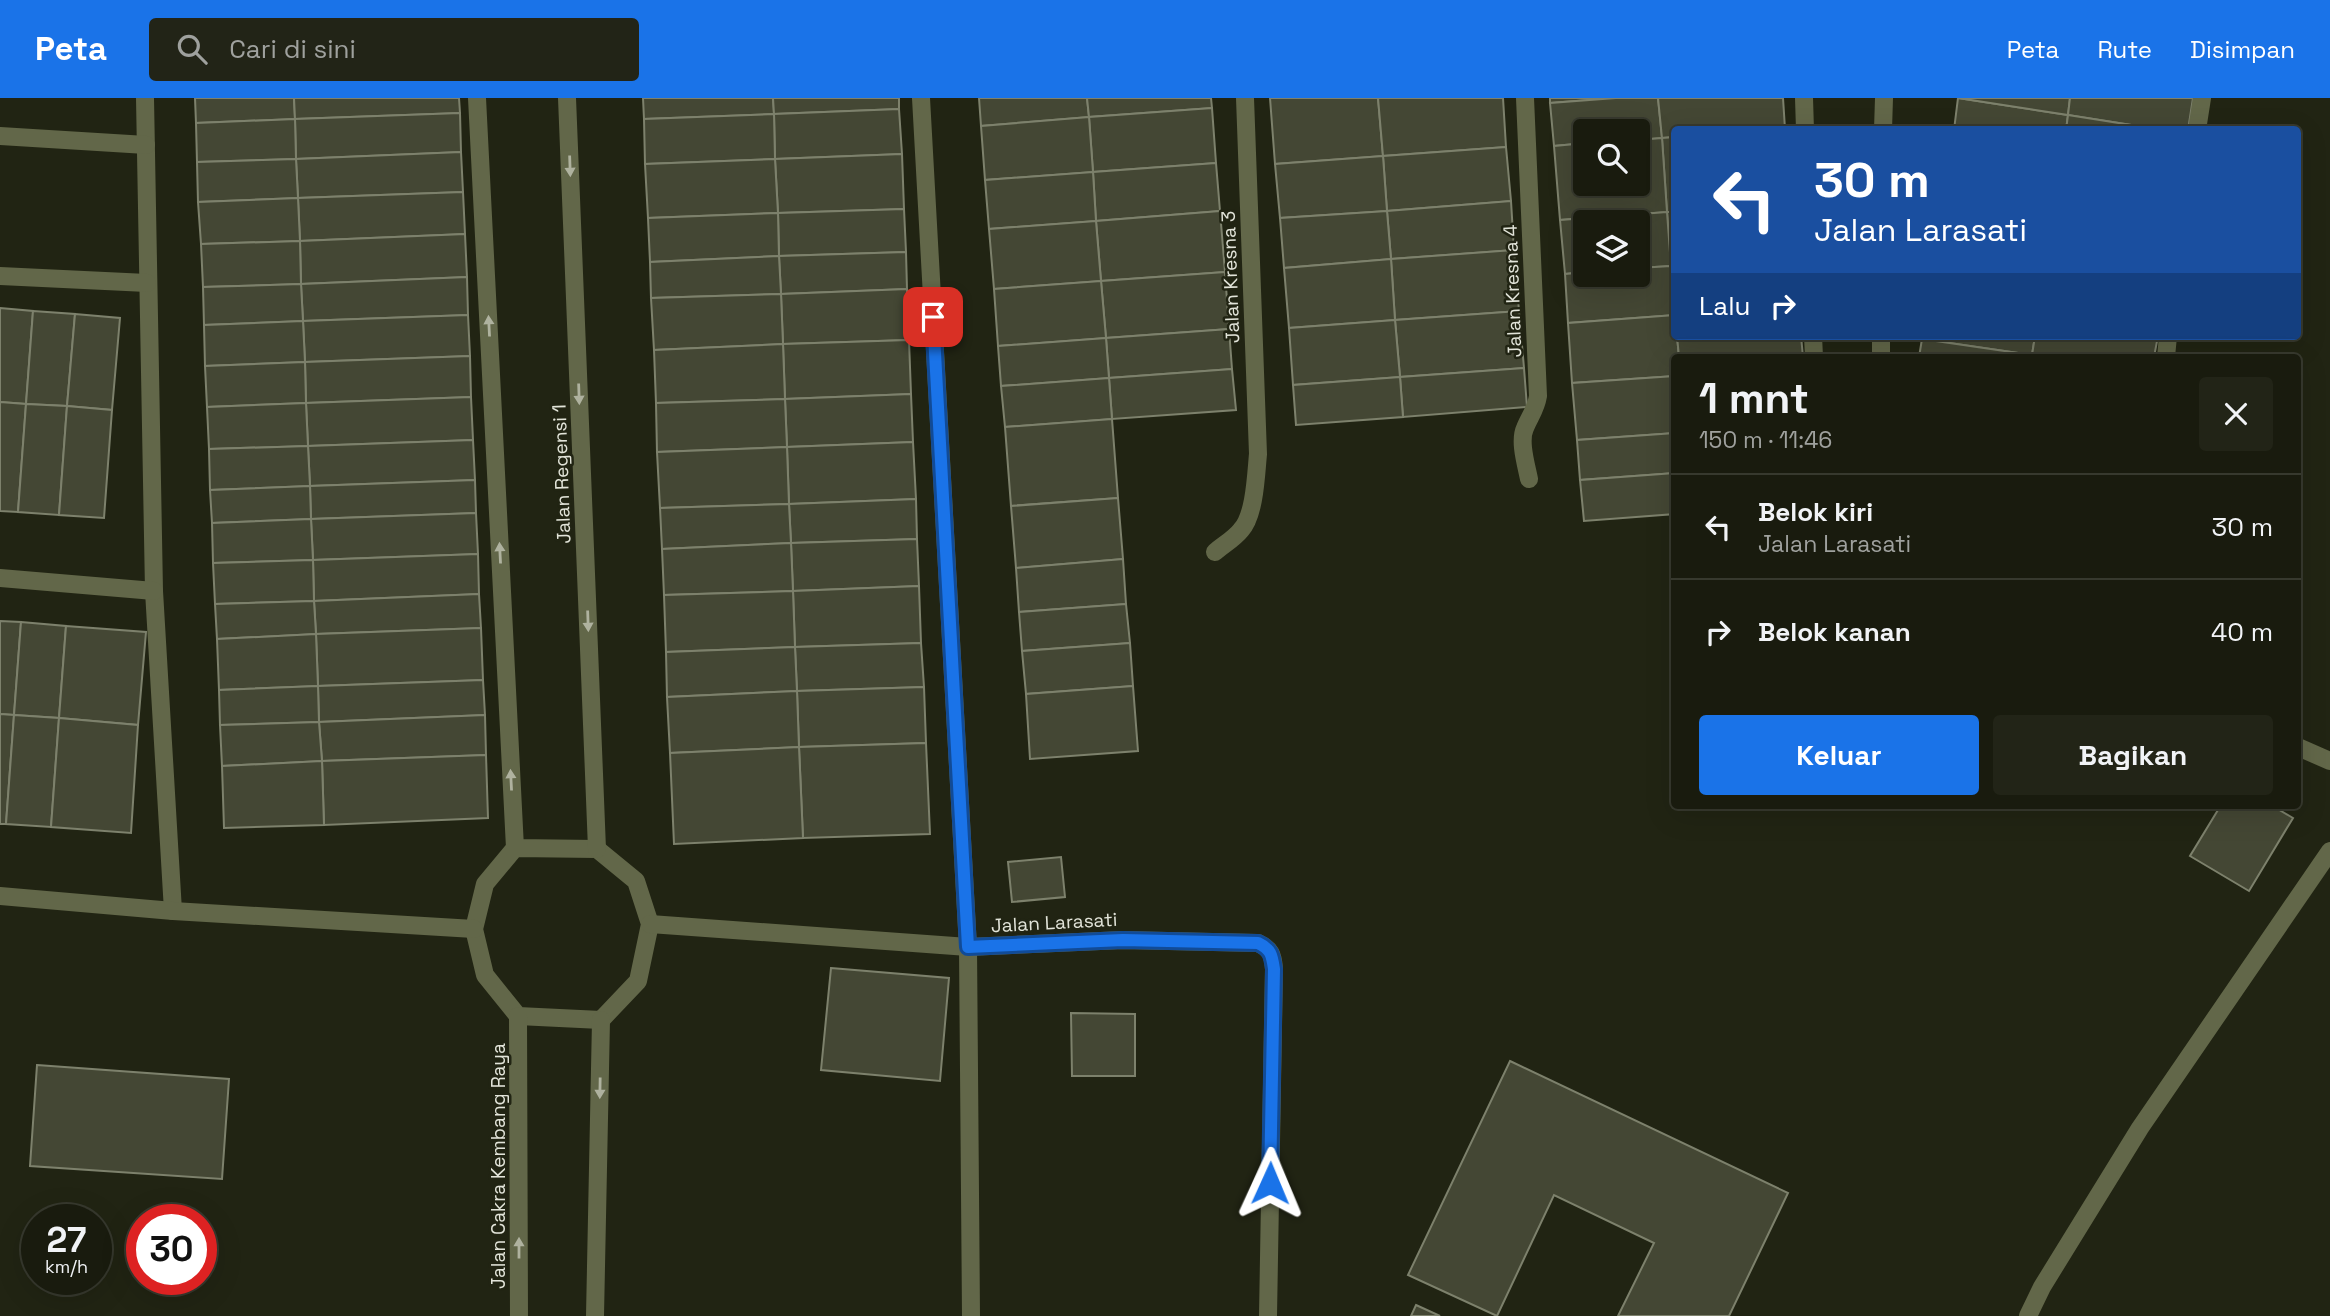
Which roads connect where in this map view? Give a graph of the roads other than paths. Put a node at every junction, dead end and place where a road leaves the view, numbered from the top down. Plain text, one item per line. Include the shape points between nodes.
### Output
1 (145, 98) edge
2 (477, 98) edge
3 (567, 98) edge
4 (921, 98) edge
5 (1245, 98) edge
6 (1525, 98) edge
7 (1804, 98) edge
8 (1884, 98) edge
9 (2202, 98) edge
10 (1805, 126) edge
11 (1883, 126) edge
12 (2198, 126) edge
13 (0, 136) edge
14 (146, 145) junction
15 (0, 276) edge
16 (147, 283) junction
17 (1529, 479) dead end
18 (1215, 552) dead end
19 (0, 578) edge
20 (154, 591) junction
21 (2301, 748) edge
22 (2330, 761) edge
23 (515, 849) junction
24 (597, 849) junction
25 (2330, 851) edge
26 (0, 896) edge
27 (173, 911) junction
28 (650, 924) junction
29 (474, 929) junction
30 (968, 947) junction
31 (518, 1016) junction
32 (601, 1020) junction
33 (519, 1316) edge
34 (595, 1316) edge
35 (971, 1316) edge
36 (1268, 1316) edge
37 (2028, 1316) edge

1 - 14 street
23 -> 2 street
3 -> 24 street, Jalan Regensi 1
4 - 30 street
5 - 18 street, Jalan Kresna 3 via 1258,454 1243,529
6 - 17 street, Jalan Kresna 4 via 1538,396 1524,429
7 - 10 street
8 - 11 street
9 - 12 street
13 - 14 street
14 - 16 street
15 - 16 street
16 - 20 street
19 - 20 street
20 - 27 street
21 - 22 street
23 - 24 street
23 - 29 street via 485,884
24 - 28 street via 636,881
25 - 37 street via 2140,1128
26 - 27 street
27 - 29 street
28 - 30 street, Jalan Larasati
28 - 32 street via 638,981
29 - 31 street via 485,975
30 - 35 street
30 - 36 street, Jalan Larasati via 1123,940 1258,943 1268,947 1274,969
31 - 32 street
33 -> 31 street, Jalan Cakra Kembang Raya
32 -> 34 street

